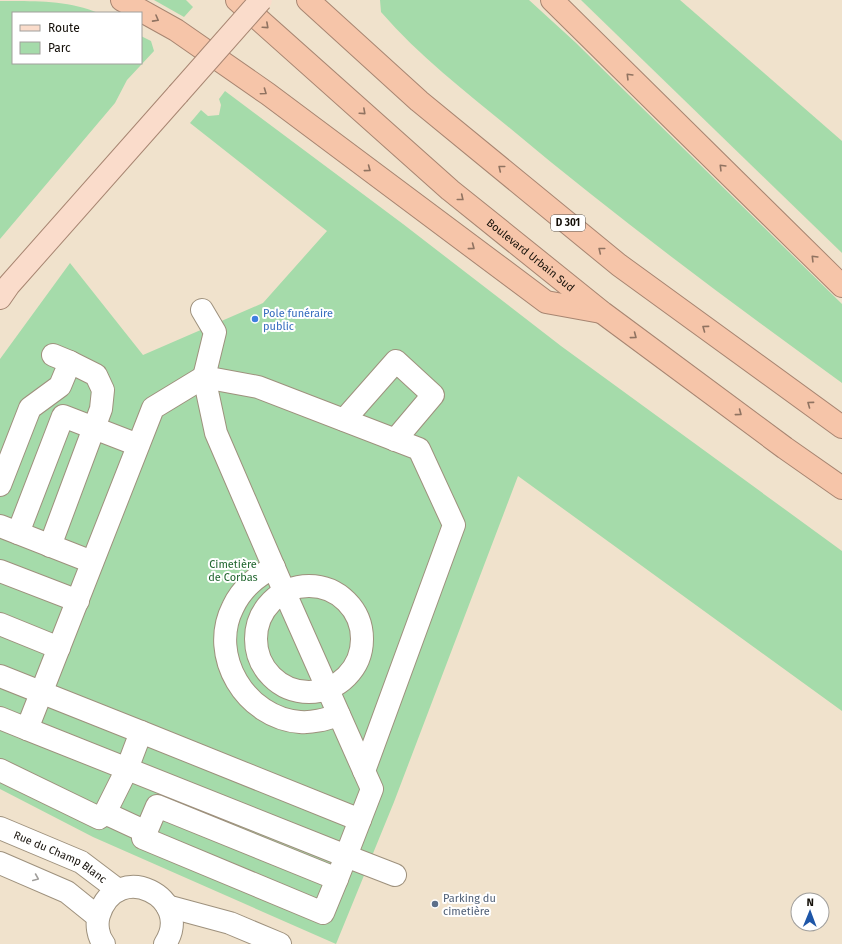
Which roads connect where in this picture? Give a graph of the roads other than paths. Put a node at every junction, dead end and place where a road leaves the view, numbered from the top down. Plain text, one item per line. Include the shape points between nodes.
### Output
1 (122, 0) edge
2 (237, 0) edge
3 (260, 0) edge
4 (308, 0) edge
5 (552, 0) edge
6 (842, 286) edge
7 (0, 298) edge
8 (202, 310) dead end
9 (603, 313) junction
10 (204, 377) junction
11 (46, 396) junction
12 (63, 416) junction
13 (344, 420) junction
14 (842, 427) edge
15 (94, 428) junction
16 (395, 440) junction
17 (138, 445) junction
18 (0, 486) edge
19 (842, 488) edge
20 (9, 530) edge
21 (50, 546) junction
22 (92, 562) junction
23 (274, 567) junction
24 (0, 572) edge
25 (285, 593) junction
26 (78, 601) junction
27 (0, 624) edge
28 (59, 648) junction
29 (0, 676) edge
30 (326, 687) junction
31 (42, 693) junction
32 (339, 715) junction
33 (0, 718) edge
34 (27, 728) junction
35 (141, 732) junction
36 (127, 769) junction
37 (0, 770) edge
38 (364, 771) junction
39 (167, 783) junction
40 (157, 806) junction
41 (105, 813) junction
42 (360, 820) junction
43 (0, 828) edge
44 (146, 832) junction
45 (346, 856) junction
46 (0, 863) edge
47 (395, 875) dead end
48 (337, 879) junction
49 (118, 890) junction
50 (167, 906) junction
51 (98, 918) junction
52 (104, 944) edge
53 (165, 944) edge
54 (280, 944) edge

1 -> 9 highway via 176,30 268,94 546,302
2 -> 9 highway, Boulevard Urbain Sud via 450,190
3 - 7 main road, bridge
14 -> 4 highway, D 301 via 619,265 419,101
6 -> 5 highway
8 - 10 street via 215,332
9 -> 19 highway, Boulevard Urbain Sud
10 - 13 street via 258,387
10 - 17 street via 152,408
10 - 23 street via 216,433
11 - 12 street
11 - 15 street via 60,386 61,358 96,375 103,390 101,409
11 - 18 street via 30,408
12 - 15 street
12 - 20 street
13 - 16 street
13 - 16 street via 396,361 433,395
15 - 17 street
15 - 21 street
16 - 38 street via 418,450 454,525
17 - 22 street
20 - 21 street
21 - 22 street
22 - 26 street
23 - 25 street
23 - 32 street via 257,577 243,591 232,608 226,626 225,646 236,682 248,698 281,718 300,722 320,721
24 - 26 street
25 - 30 street
25 - 30 street via 263,615 257,629 256,645 260,660 268,674 280,684 294,690 311,691
25 - 30 street via 297,587 324,587 347,600 355,611 362,636 361,649 348,673 338,682
26 - 28 street
27 - 28 street
28 - 31 street
29 - 31 street
30 - 32 street
31 - 34 street
31 - 35 street
32 - 38 street
33 - 34 street
34 - 36 street
35 - 36 street
35 - 42 street
36 - 39 street
36 - 41 street
37 - 41 street via 99,818
38 - 42 street via 372,790
39 - 40 street
39 - 45 street
40 - 44 street
40 - 48 street
41 - 44 street
42 - 45 street
43 - 49 street, Rue du Champ Blanc via 81,862
44 - 48 street via 143,838 323,913
45 - 47 street
45 - 48 street
46 -> 51 street via 67,892
49 - 50 street via 129,886 146,888 161,897
49 - 51 street via 101,906
50 - 53 street via 172,928
50 - 54 street via 230,923
51 - 52 street via 98,930

